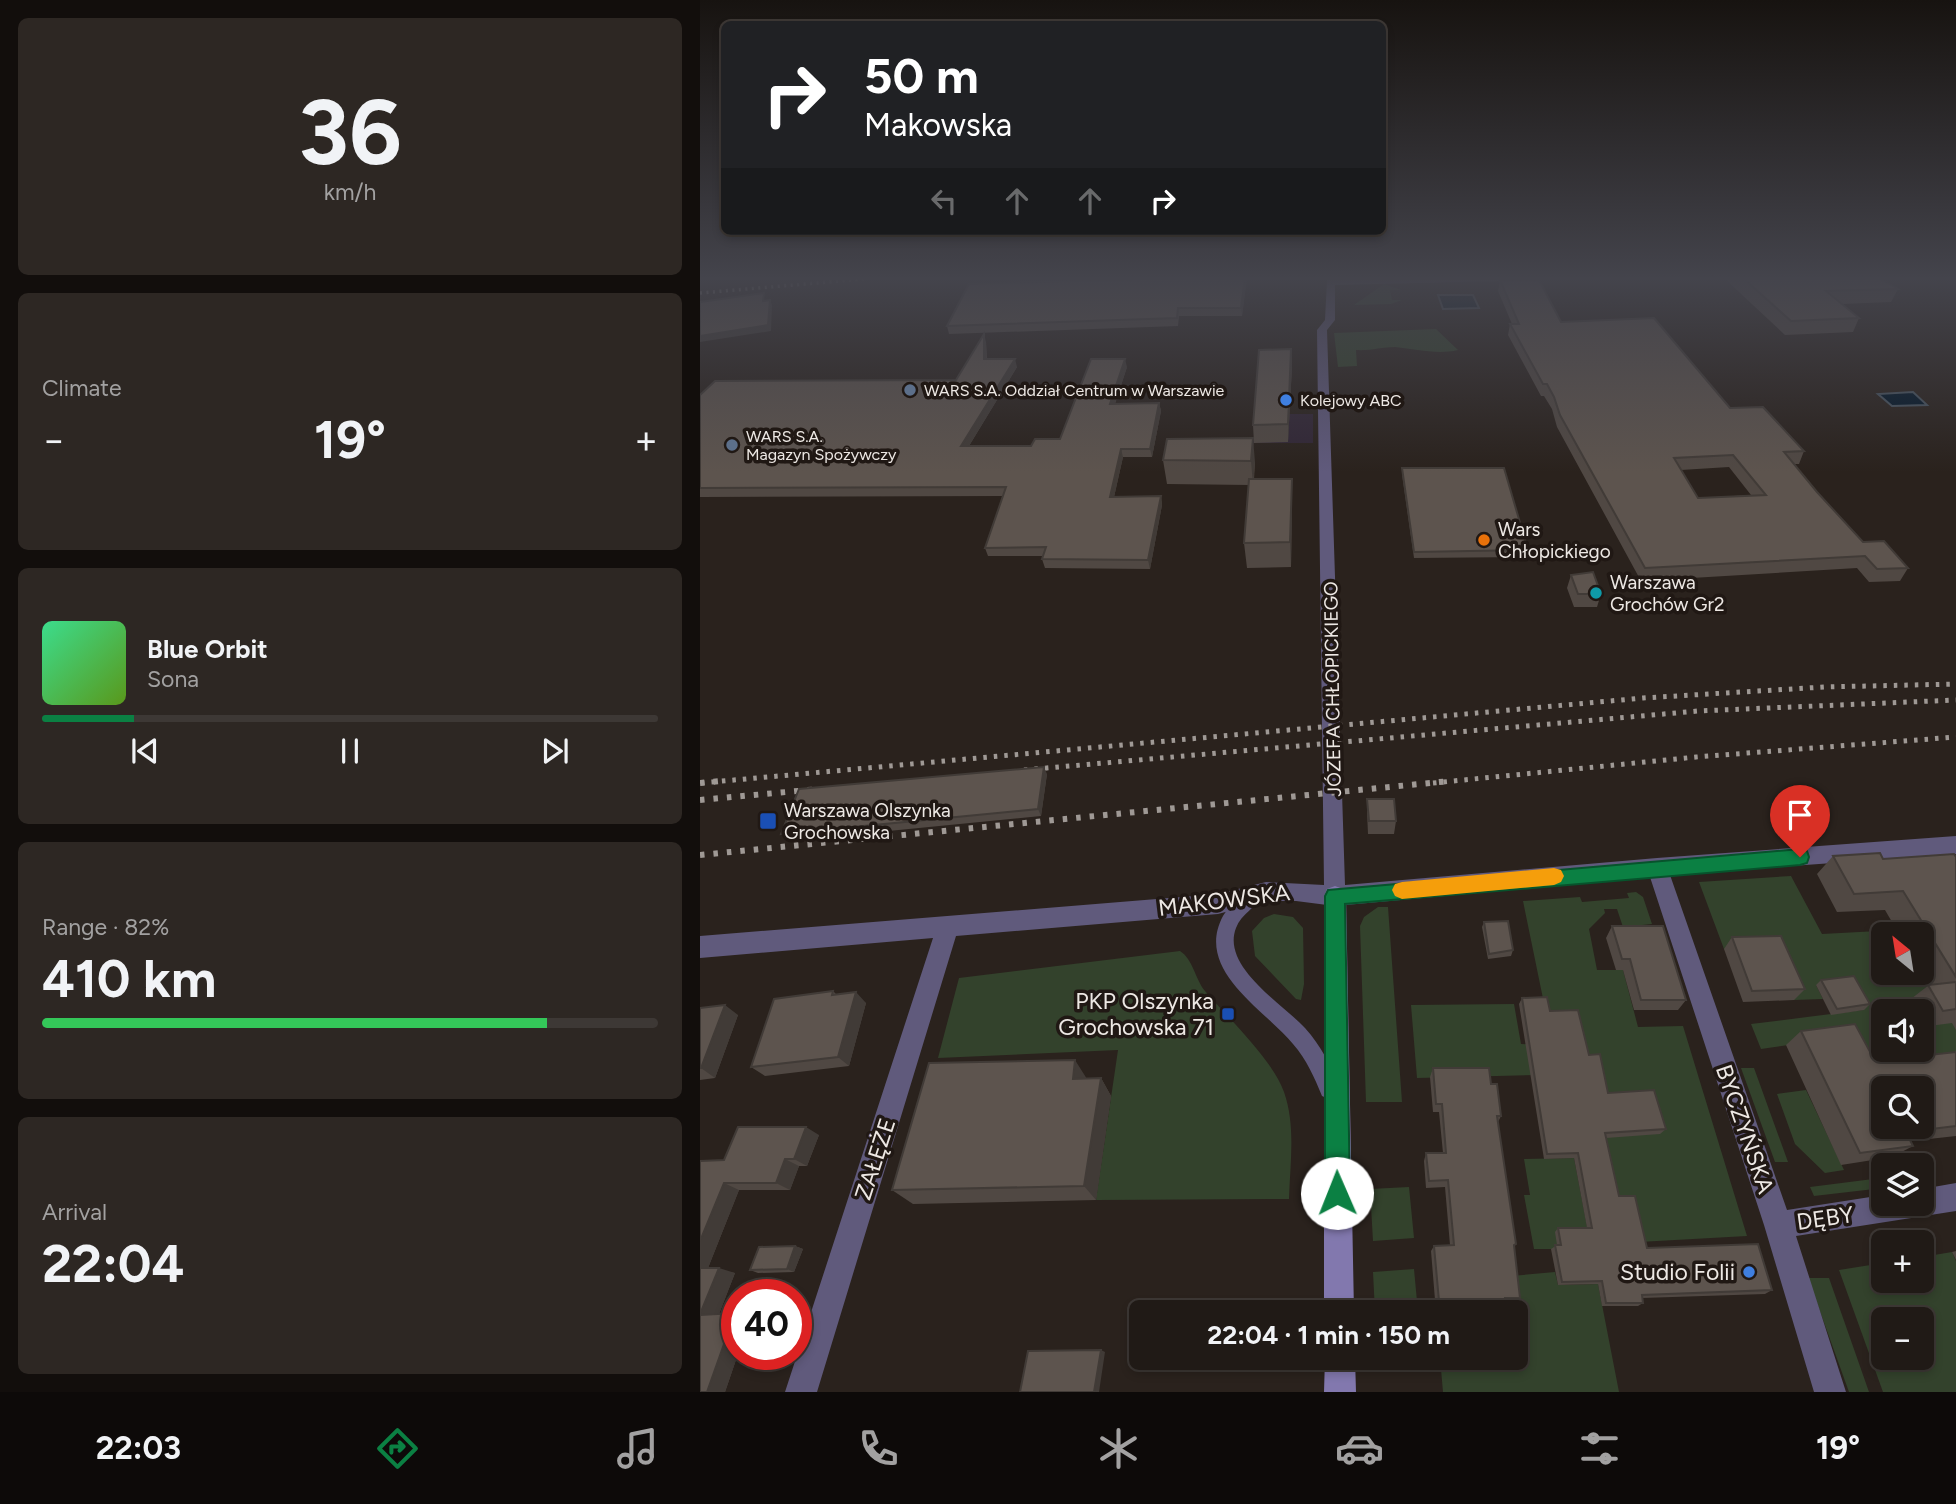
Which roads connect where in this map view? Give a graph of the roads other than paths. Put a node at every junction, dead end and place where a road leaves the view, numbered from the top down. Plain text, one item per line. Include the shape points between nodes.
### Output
1 (1322, 342) edge
2 (1956, 845) edge
3 (1657, 867) junction
4 (1255, 893) junction
5 (1335, 896) junction
6 (948, 926) junction
7 (700, 947) edge
8 (1336, 1115) junction
9 (1956, 1198) edge
10 (1934, 1201) edge
11 (1871, 1211) edge
12 (1778, 1225) junction
13 (1339, 1300) edge
14 (1340, 1370) edge
15 (801, 1392) edge
16 (1340, 1392) edge
17 (1830, 1392) edge

1 - 5 street, JÓZEFA CHŁOPICKIEGO
2 - 3 street, MAKOWSKA
3 - 5 street, MAKOWSKA
3 - 12 street, BYCZYŃSKA
4 - 5 street, MAKOWSKA via 1300,890
4 - 6 street, MAKOWSKA via 1219,904
4 - 8 lane via 1232,917 1226,930 1226,953 1252,992 1296,1032 1314,1057 1326,1077
5 - 8 street, JÓZEFA CHŁOPICKIEGO
6 - 7 street, MAKOWSKA
6 - 15 street, ZAŁĘŻE
8 - 13 street, JÓZEFA CHŁOPICKIEGO
9 - 10 street
11 - 12 street, DĘBY
12 - 17 street, BYCZYŃSKA
14 - 16 street

